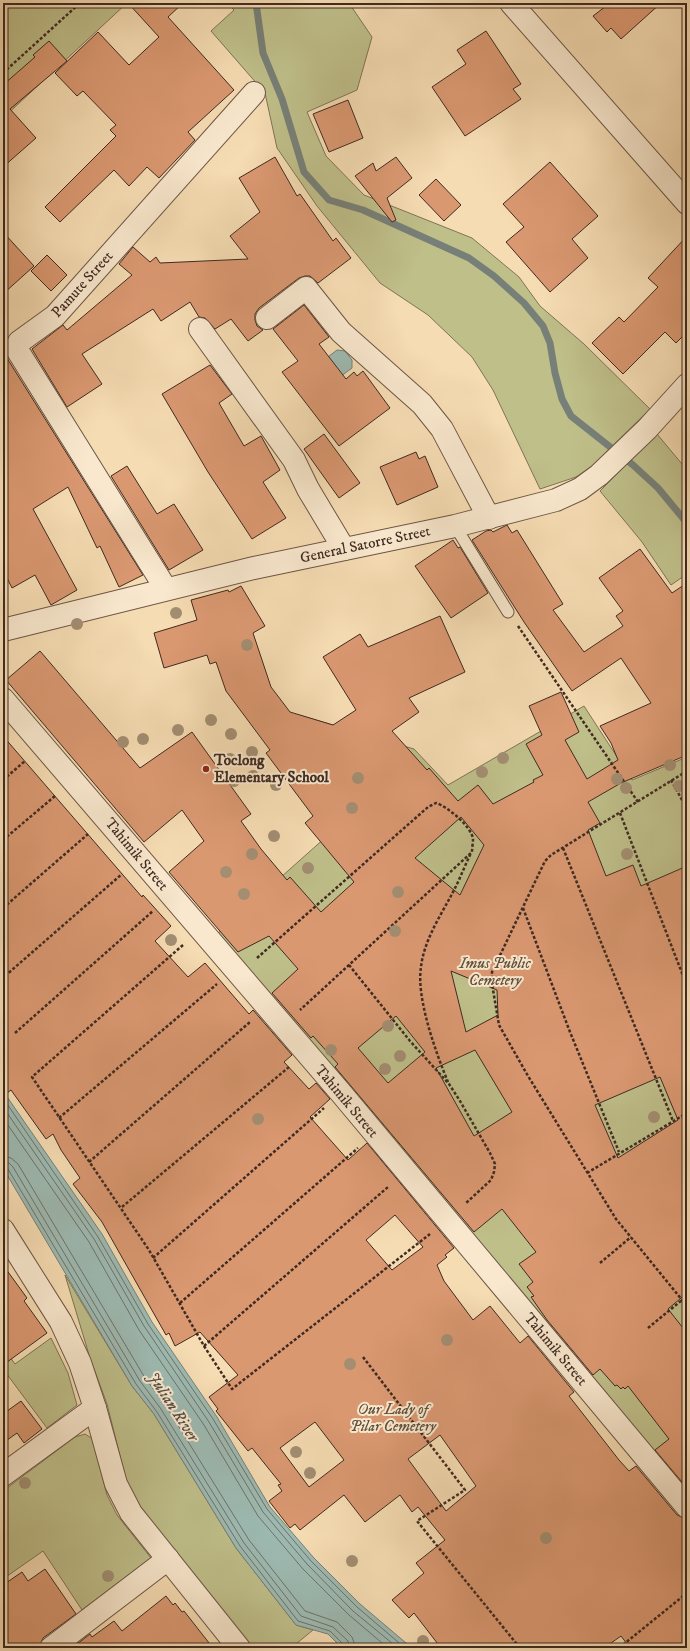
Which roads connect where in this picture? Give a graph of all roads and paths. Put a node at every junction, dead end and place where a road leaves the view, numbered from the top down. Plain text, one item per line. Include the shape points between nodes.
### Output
1 (80, 3) edge
2 (511, 3) edge
3 (3, 73) edge
4 (254, 93) dead end
5 (687, 203) edge
6 (267, 318) dead end
7 (200, 330) dead end
8 (687, 385) edge
9 (489, 518) junction
10 (455, 526) junction
11 (344, 549) junction
12 (166, 589) junction
13 (508, 612) joint
14 (3, 630) edge
15 (3, 699) edge
16 (44, 746) junction
17 (687, 770) edge
18 (3, 780) edge
19 (74, 780) junction
20 (672, 780) junction
21 (638, 802) junction
22 (687, 809) edge
23 (620, 813) junction
24 (107, 818) junction
25 (3, 840) edge
26 (563, 848) junction
27 (472, 852) junction
28 (141, 858) junction
29 (172, 895) junction
30 (3, 908) edge
31 (523, 908) junction
32 (201, 930) junction
33 (349, 965) junction
34 (237, 972) junction
35 (5, 976) dead end
36 (687, 986) edge
37 (267, 1007) junction
38 (283, 1026) junction
39 (15, 1033) dead end
40 (306, 1053) junction
41 (449, 1084) junction
42 (341, 1093) junction
43 (687, 1112) edge
44 (59, 1118) junction
45 (673, 1121) junction
46 (375, 1134) junction
47 (619, 1152) junction
48 (89, 1162) junction
49 (407, 1171) junction
50 (587, 1173) junction
51 (122, 1207) junction
52 (448, 1220) junction
53 (3, 1230) edge
54 (631, 1237) junction
55 (9, 1255) edge
56 (153, 1258) junction
57 (600, 1263) dead end
58 (682, 1300) junction
59 (180, 1303) junction
60 (687, 1306) edge
61 (648, 1328) dead end
62 (204, 1346) junction
63 (363, 1357) dead end
64 (95, 1408) junction
65 (3, 1475) edge
66 (687, 1507) edge
67 (168, 1559) junction
68 (687, 1593) edge
69 (50, 1648) edge
70 (239, 1648) edge
71 (520, 1648) edge
72 (618, 1648) edge

1 - 3 path
2 - 5 street
4 - 12 street, Pamute Street via 55,316 19,342 16,348
6 - 9 street via 306,288 341,332 422,404 432,416 442,429
7 - 11 street via 294,460
8 - 9 street, General Satorre Street via 647,429 599,475 580,489 556,500
9 - 10 street, General Satorre Street
10 - 11 street, General Satorre Street
10 - 13 lane
11 - 12 street, General Satorre Street
12 - 14 street, General Satorre Street
13 - 21 path
15 - 16 street, Tahimik Street
16 - 18 path
16 - 19 street, Tahimik Street
17 - 20 path
19 - 24 street, Tahimik Street
19 - 25 path
20 - 21 path
20 - 22 path
21 - 23 path
23 - 26 path
23 - 36 path
24 - 28 street, Tahimik Street
24 - 30 path
26 - 31 path via 545,861
26 - 45 path
27 - 33 path
27 - 34 path via 473,838 469,829 444,805 432,805
27 - 41 path via 436,922 421,966 420,980 435,1052
28 - 29 street, Tahimik Street
28 - 35 path
29 - 32 street, Tahimik Street
29 - 39 path
31 - 47 path
31 - 50 path via 492,972 496,1017 520,1064
32 - 34 street, Tahimik Street
32 - 44 path via 32,1077
33 - 38 path
33 - 41 path via 410,1041
34 - 37 street, Tahimik Street
34 - 44 path
37 - 38 street, Tahimik Street
37 - 48 path
38 - 40 street, Tahimik Street
40 - 42 street, Tahimik Street
40 - 51 path
41 - 52 path via 495,1164 490,1180
42 - 46 street, Tahimik Street
42 - 56 path
43 - 45 path
44 - 48 path
45 - 47 path
46 - 49 street, Tahimik Street
46 - 59 path
47 - 50 path
48 - 51 path
49 - 52 street, Tahimik Street
49 - 62 path
50 - 54 path
51 - 56 path
52 - 62 path via 232,1389
52 - 66 street, Tahimik Street
53 - 55 street
54 - 57 path
54 - 58 path
55 - 64 street via 61,1322 80,1363
56 - 59 path
58 - 60 path
58 - 61 path
59 - 62 path
63 - 71 path via 465,1490 417,1521
64 - 65 street
64 - 67 street via 116,1484 131,1512
67 - 69 street
67 - 70 street
68 - 72 path

